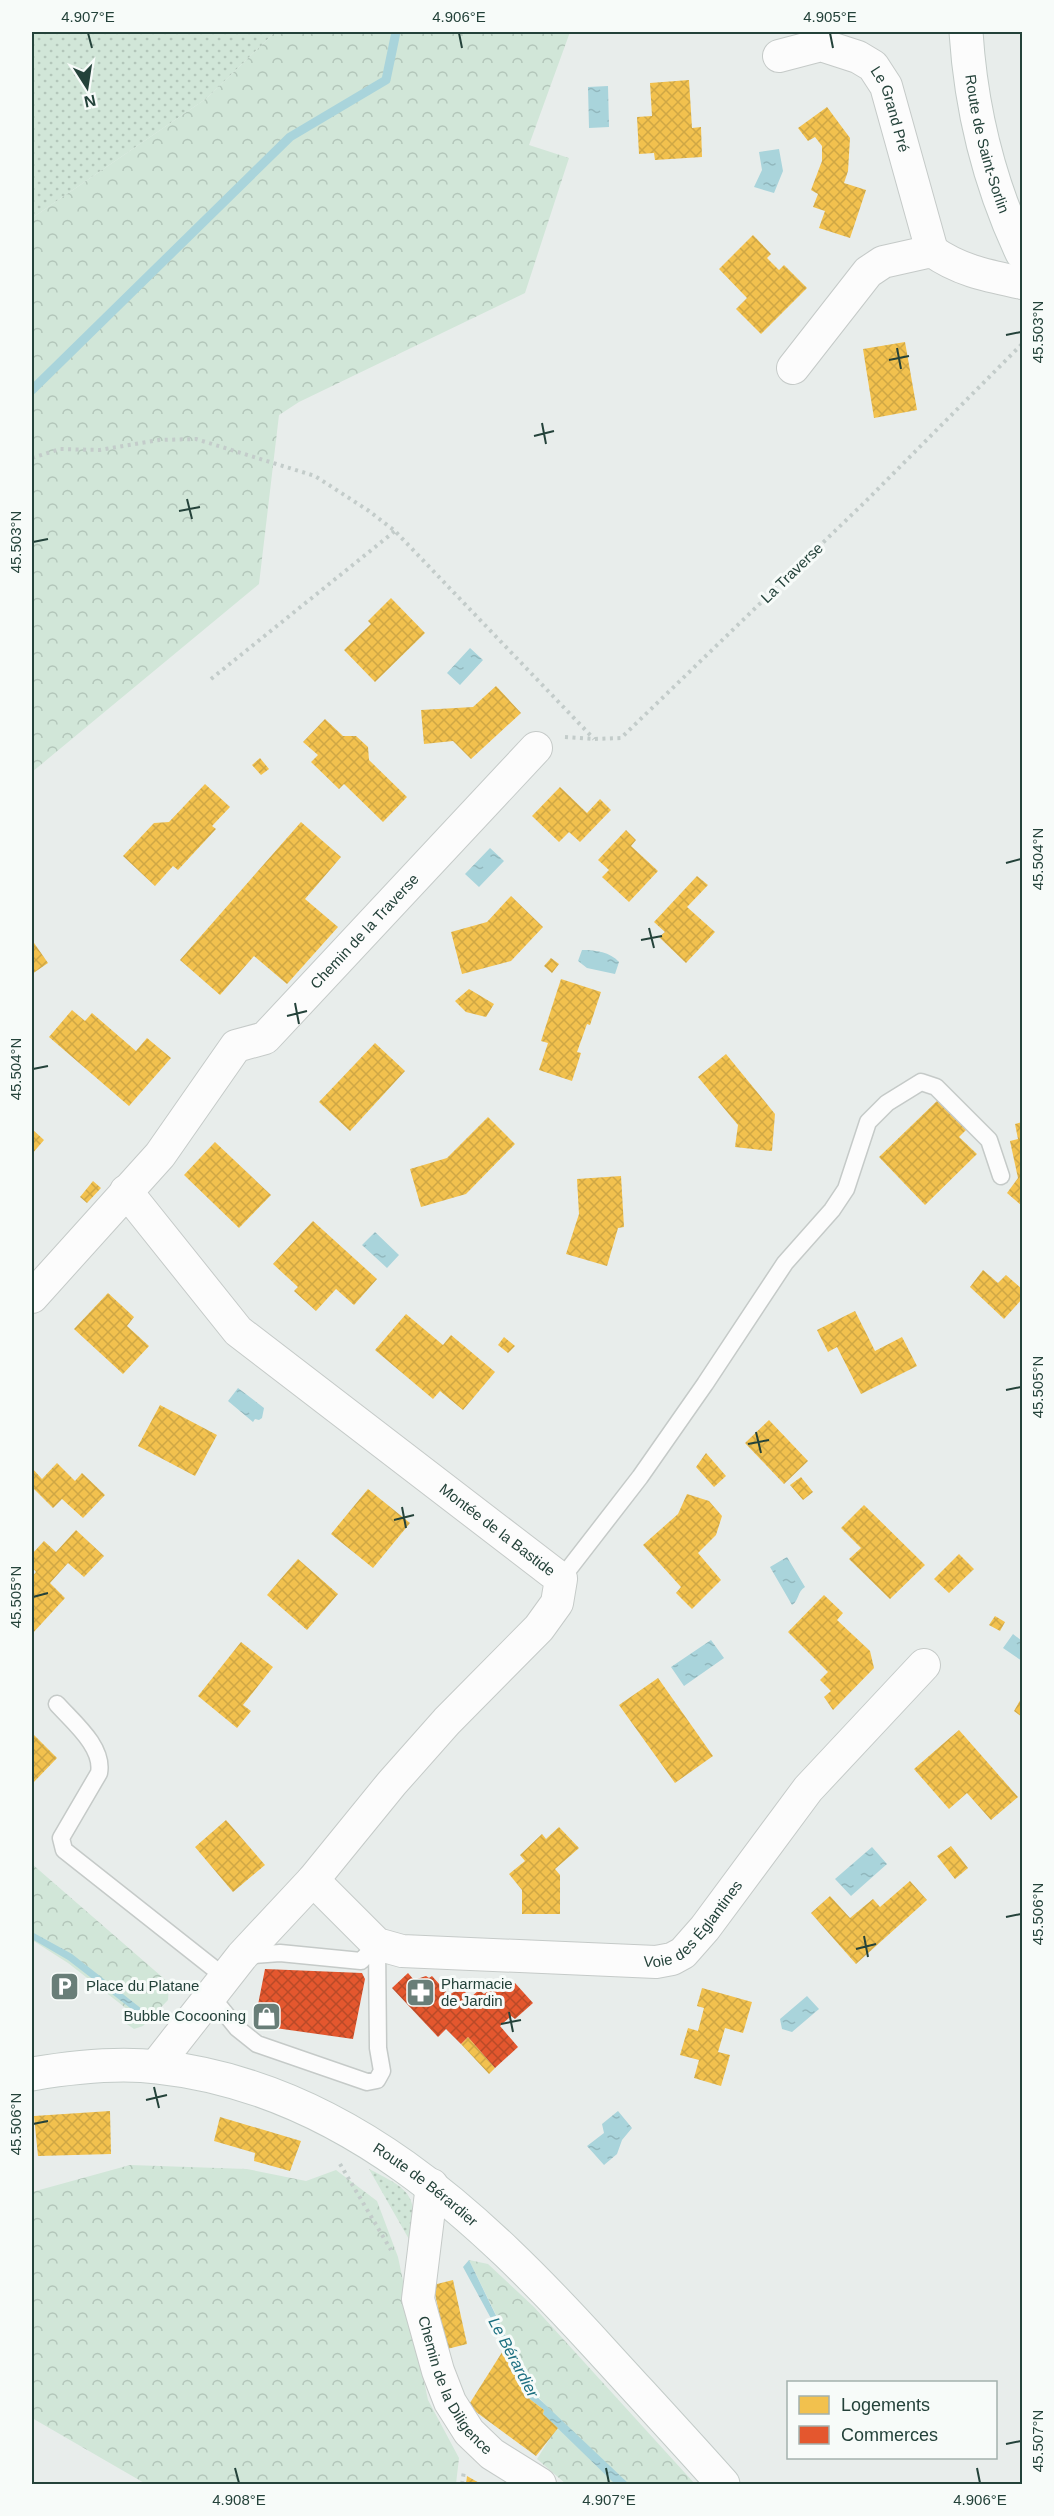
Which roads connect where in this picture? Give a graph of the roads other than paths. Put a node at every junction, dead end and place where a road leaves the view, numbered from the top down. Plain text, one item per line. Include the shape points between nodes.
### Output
1 (966, 32) edge
2 (779, 56) dead end
3 (932, 250) junction
4 (1023, 253) edge
5 (1023, 283) edge
6 (793, 368) dead end
7 (536, 748) road end
8 (1001, 1176) dead end
9 (126, 1191) junction
10 (32, 1297) edge
11 (561, 1579) junction
12 (924, 1665) dead end
13 (57, 1704) dead end
14 (313, 1880) junction
15 (377, 1944) junction
16 (226, 1977) junction
17 (155, 2067) junction
18 (32, 2074) edge
19 (432, 2185) junction
20 (540, 2484) edge
21 (723, 2484) edge

1 - 4 main road, Route de Saint-Sorlin via 983,145
2 - 3 street, Le Grand Pré via 821,45 873,66 886,86
3 - 5 street via 950,264
3 - 6 street via 883,262 868,272
7 - 9 street, Chemin de la Traverse via 265,1038 236,1046 160,1155
8 - 11 lane via 989,1140 936,1087 921,1082 887,1103 868,1122 846,1189 837,1203 785,1263 705,1384
9 - 10 street
9 - 11 street, Montée de la Bastide via 238,1330
11 - 14 street, Montée de la Bastide via 557,1603 539,1628 447,1721
12 - 15 street, Voie des Églantines via 808,1789 705,1928 683,1953 672,1959 656,1962 402,1951
13 - 16 lane via 92,1745 101,1762 99,1773 61,1838 64,1850
14 - 15 street
14 - 16 street, Montée de la Bastide
15 - 16 lane via 361,1961 280,1953
15 - 16 lane via 378,2048 382,2071 377,2080 367,2082 257,2044 237,2028
16 - 17 street, Montée de la Bastide
17 - 18 main road, Route de Bérardier via 91,2066
17 - 19 main road, Route de Bérardier via 216,2077 305,2107 352,2132
19 - 20 street, Chemin de la Diligence via 418,2299 438,2371 450,2402 469,2432 492,2454
19 - 21 main road, Route de Bérardier via 562,2307

